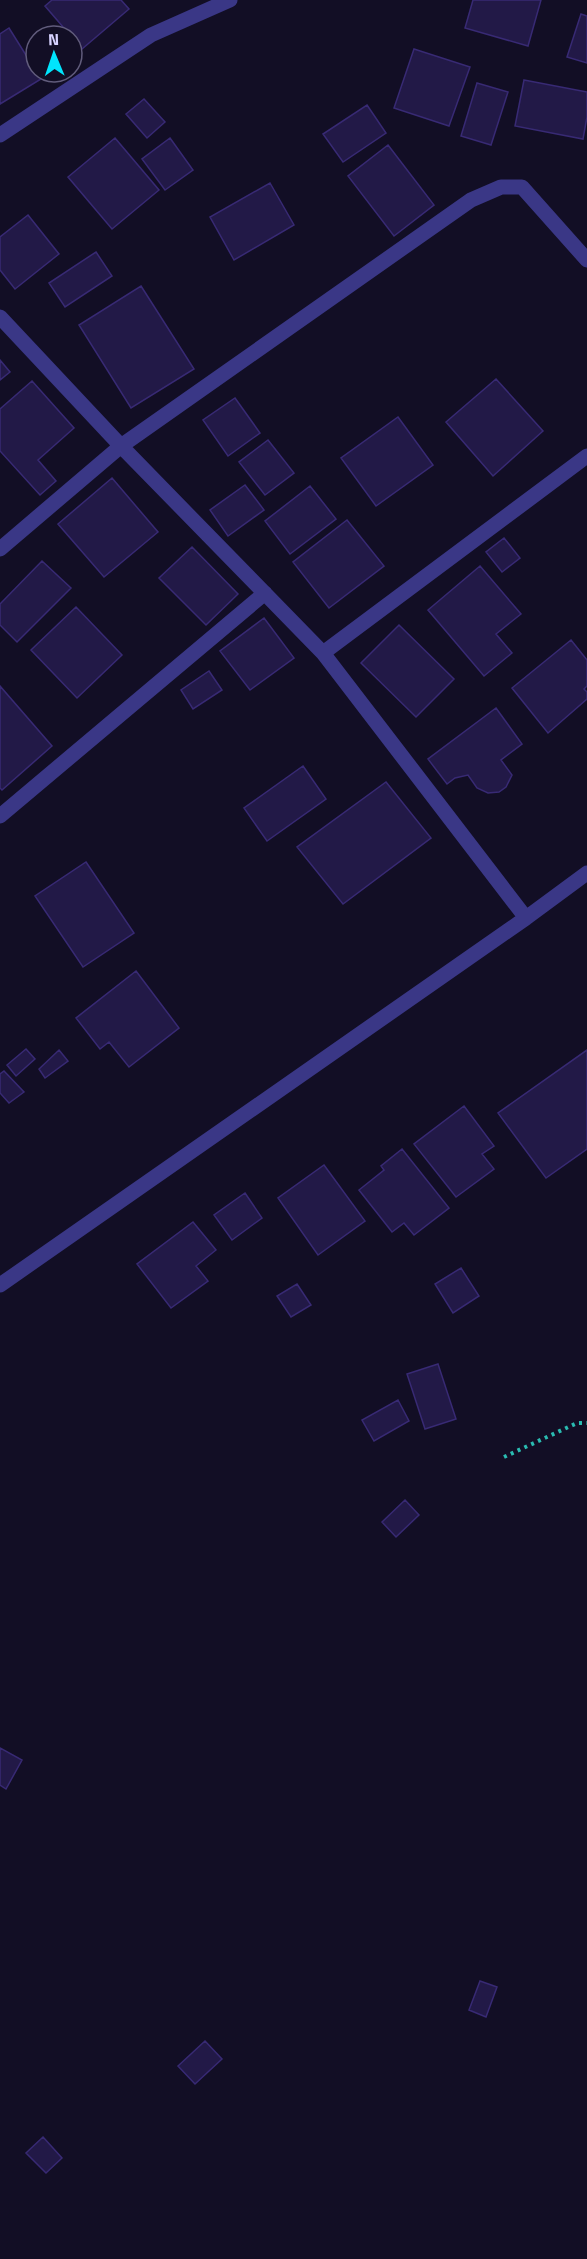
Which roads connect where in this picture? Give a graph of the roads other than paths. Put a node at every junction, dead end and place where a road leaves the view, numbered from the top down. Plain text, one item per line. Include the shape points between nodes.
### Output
1 (230, 0) edge
2 (0, 135) edge
3 (587, 260) edge
4 (0, 317) edge
5 (121, 446) junction
6 (587, 456) edge
7 (0, 549) edge
8 (265, 593) junction
9 (323, 653) junction
10 (0, 816) edge
11 (587, 873) edge
12 (526, 918) junction
13 (0, 1285) edge

1 - 2 street via 152,34
3 - 5 street via 522,187 501,188 471,200
4 - 5 street
5 - 7 street
5 - 8 street
6 - 9 street
8 - 9 street
8 - 10 street
9 - 12 street
11 - 12 street
12 - 13 street

